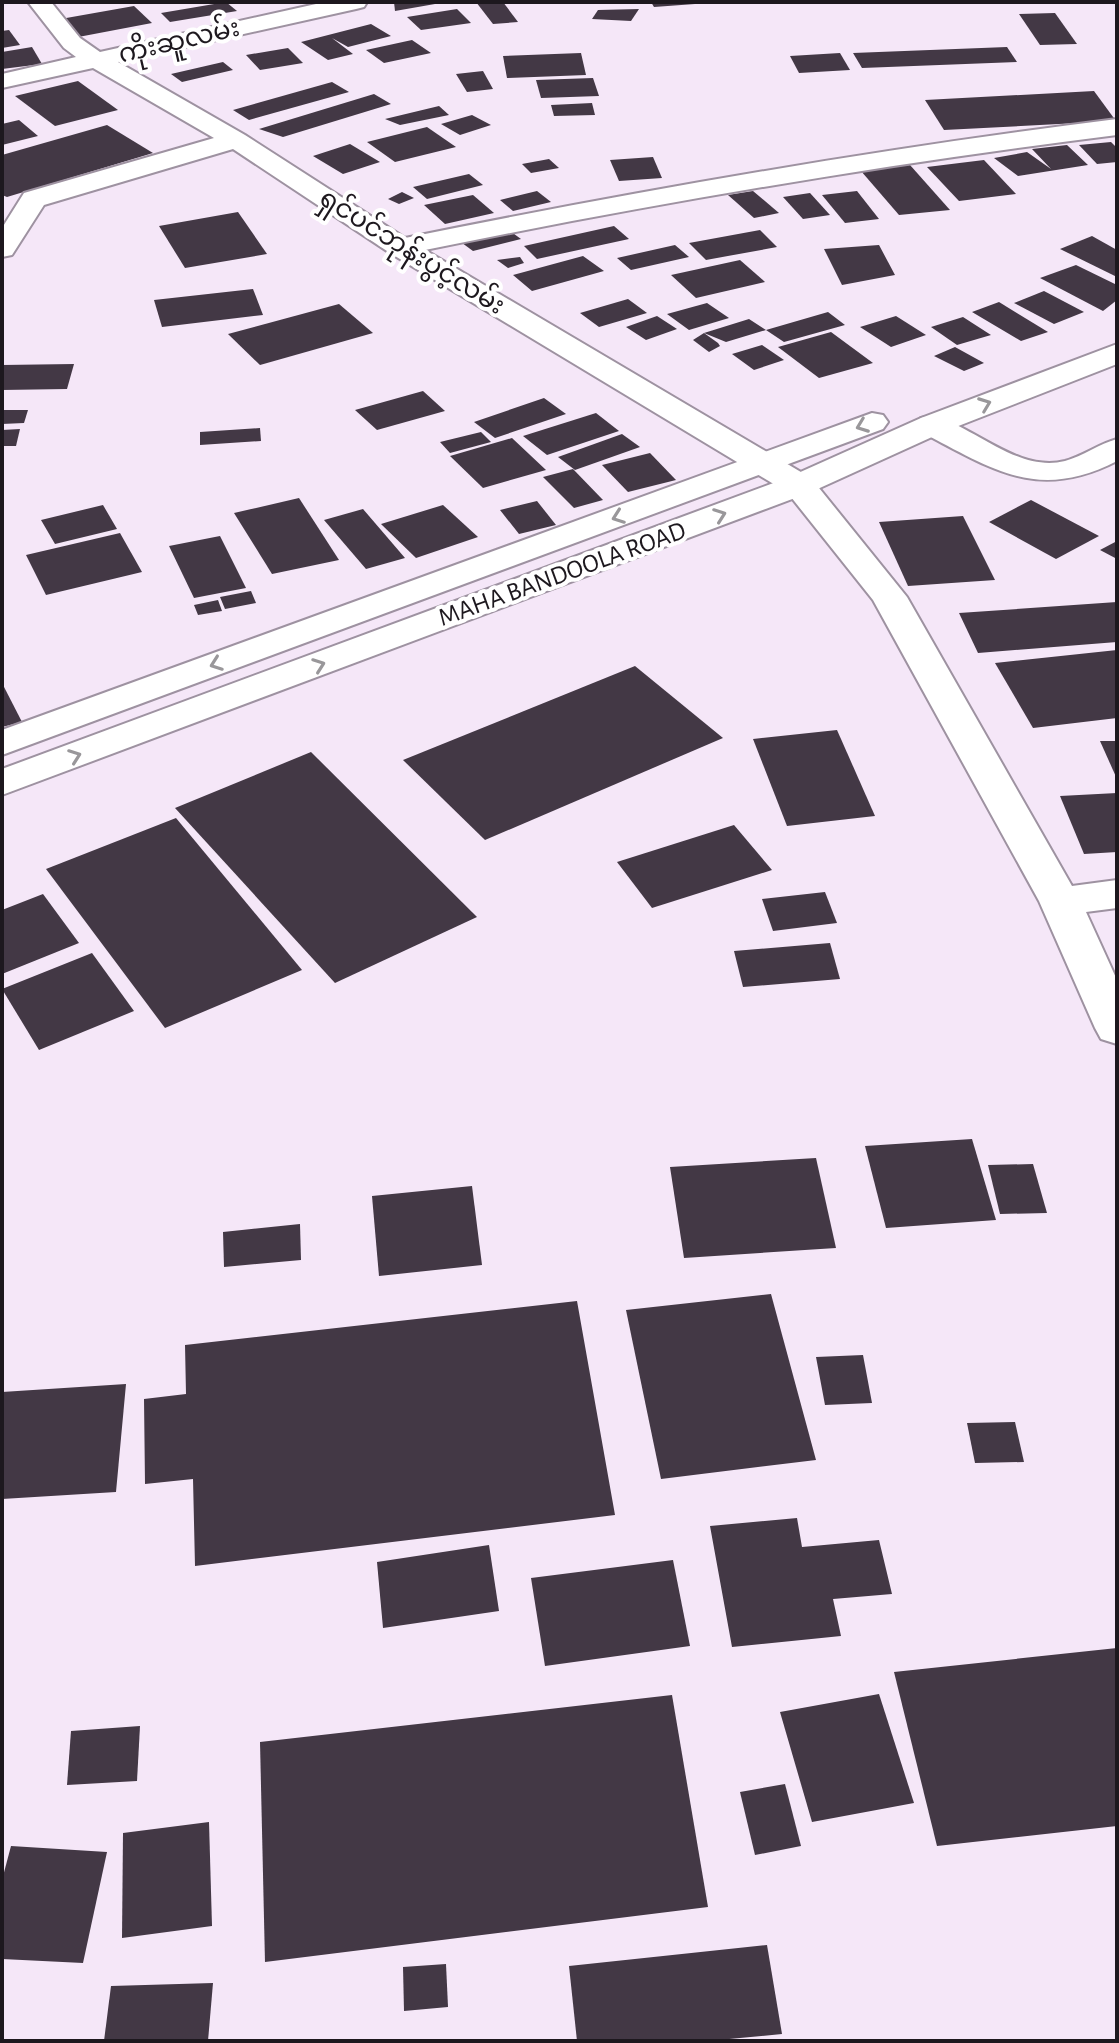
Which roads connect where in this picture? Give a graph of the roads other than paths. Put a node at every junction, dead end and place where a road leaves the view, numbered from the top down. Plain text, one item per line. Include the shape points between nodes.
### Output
1 (39, 2) edge
2 (356, 2) edge
3 (96, 60) junction
4 (2, 81) edge
5 (1117, 127) edge
6 (236, 140) junction
7 (400, 247) junction
8 (2, 249) edge
9 (1117, 327) edge
10 (1117, 353) edge
11 (932, 425) junction
12 (1117, 449) edge
13 (763, 464) junction
14 (799, 485) junction
15 (2, 743) edge
16 (2, 783) edge
17 (1117, 894) edge
18 (1060, 901) junction
19 (1117, 1028) edge

1 - 3 street, ရှင်ပင်ဘုန်းပွင့်လမ်း via 72,43
2 - 3 street, ကိုးဆူလမ်း
3 - 4 street, ကိုးဆူလမ်း
3 - 6 street, ရှင်ပင်ဘုန်းပွင့်လမ်း
5 - 7 street via 954,146 595,207
6 - 7 street, ရှင်ပင်ဘုန်းပွင့်လမ်း
6 - 8 street via 34,199
7 - 13 street, ရှင်ပင်ဘုန်းပွင့်လမ်း
9 -> 13 street, MAHA BANDOOLA ROAD
11 -> 10 street, MAHA BANDOOLA ROAD
11 - 12 street via 1009,463 1041,471 1067,471
11 - 14 street, MAHA BANDOOLA ROAD
13 - 14 street, ရှင်ပင်ဘုန်းပွင့်လမ်း
13 -> 15 street, MAHA BANDOOLA ROAD
16 -> 14 street, MAHA BANDOOLA ROAD
14 - 18 street via 889,597
17 - 18 street
18 - 19 street

